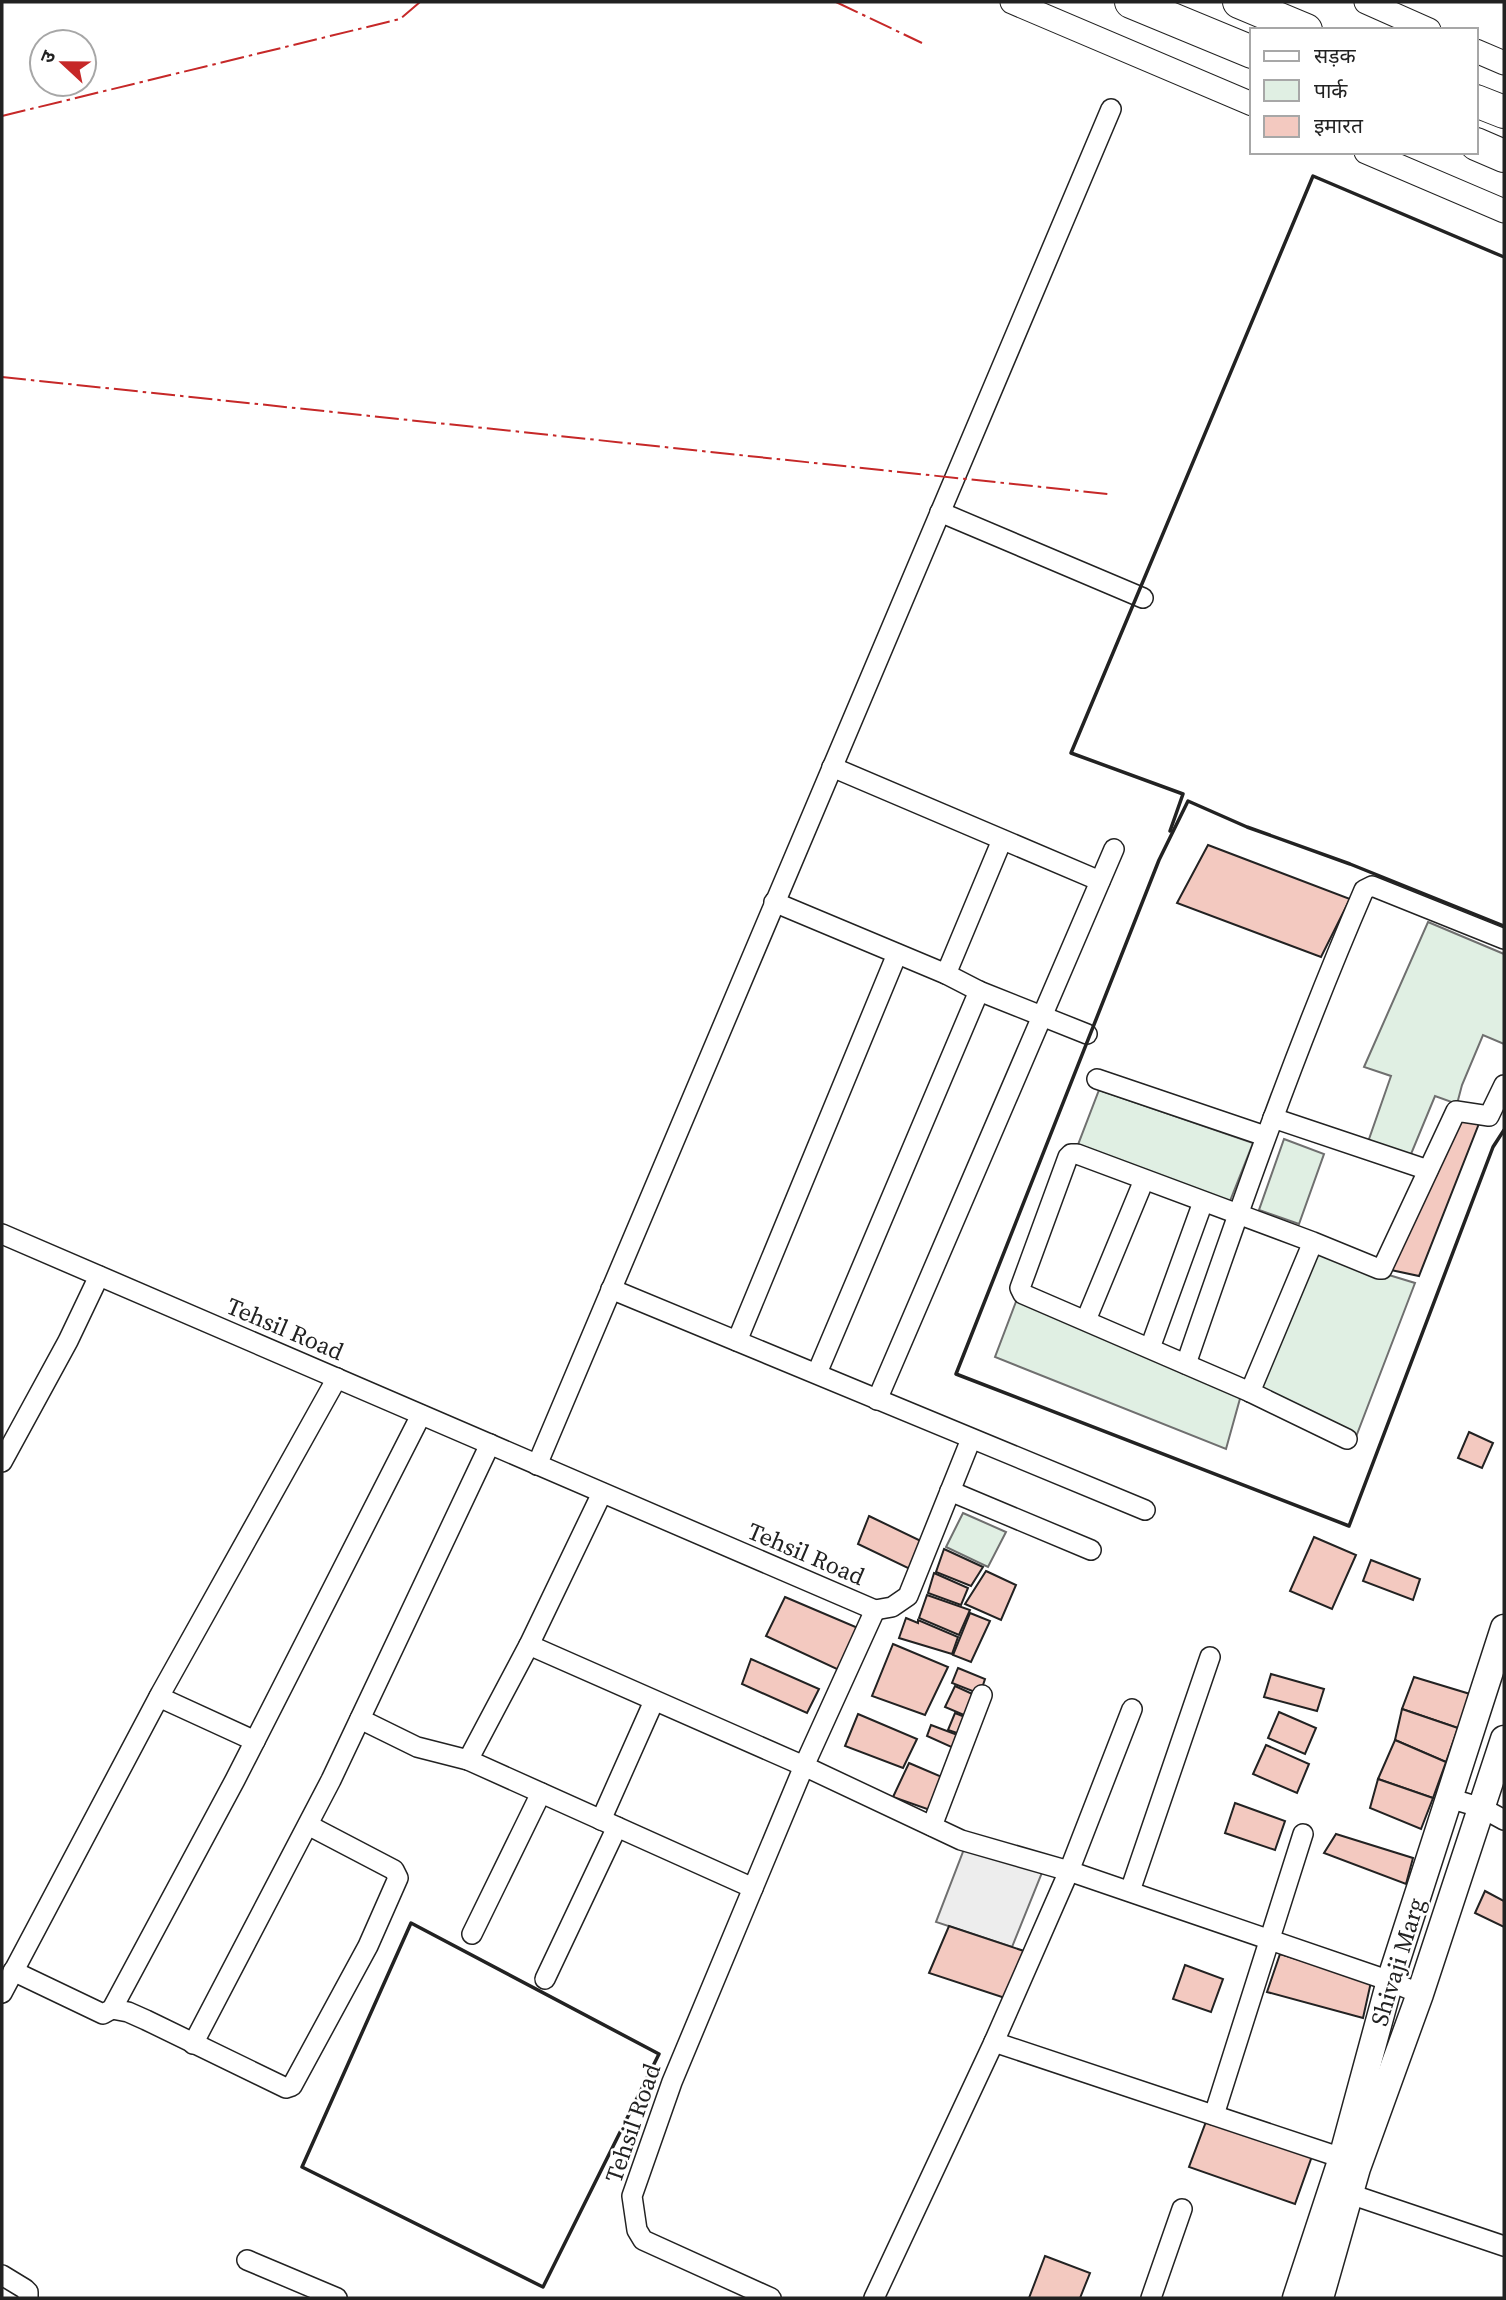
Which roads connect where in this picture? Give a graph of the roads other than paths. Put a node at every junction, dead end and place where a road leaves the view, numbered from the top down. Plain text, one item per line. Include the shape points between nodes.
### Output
1 (1012, 2) edge
2 (1131, 2) edge
3 (1239, 2) edge
4 (1366, 2) edge
5 (1301, 28) edge
6 (1424, 28) edge
7 (1250, 51) edge
8 (1478, 52) edge
9 (1504, 63) edge
10 (1478, 102) edge
11 (1250, 103) edge
12 (1111, 109) dead end
13 (1504, 112) edge
14 (1478, 146) edge
15 (1371, 154) edge
16 (1504, 156) edge
17 (1504, 211) edge
18 (940, 512) junction
19 (1143, 598) dead end
20 (832, 767) junction
21 (1002, 840) junction
22 (1114, 849) dead end
23 (1100, 881) junction
24 (774, 902) junction
25 (1504, 939) edge
26 (897, 954) junction
27 (946, 974) junction
28 (979, 991) junction
29 (1042, 1015) junction
30 (1087, 1034) dead end
31 (1097, 1079) dead end
32 (1504, 1085) edge
33 (1269, 1127) junction
34 (1428, 1170) junction
35 (1144, 1181) junction
36 (1203, 1202) junction
37 (1237, 1214) junction
38 (2, 1234) edge
39 (1313, 1242) junction
40 (99, 1276) junction
41 (611, 1289) junction
42 (1086, 1320) junction
43 (737, 1341) junction
44 (1150, 1348) junction
45 (1186, 1364) junction
46 (817, 1373) junction
47 (337, 1378) junction
48 (1250, 1392) junction
49 (877, 1400) junction
50 (421, 1415) junction
51 (971, 1439) junction
52 (1347, 1439) dead end
53 (490, 1444) junction
54 (2, 1462) edge
55 (537, 1465) junction
56 (950, 1491) junction
57 (603, 1493) junction
58 (1145, 1510) dead end
59 (1091, 1550) dead end
60 (875, 1610) junction
61 (1504, 1628) edge
62 (528, 1645) junction
63 (1210, 1657) dead end
64 (982, 1695) dead end
65 (159, 1697) junction
66 (654, 1701) junction
67 (1132, 1709) dead end
68 (360, 1719) junction
69 (1504, 1739) edge
70 (255, 1741) junction
71 (468, 1760) junction
72 (804, 1766) junction
73 (541, 1793) junction
74 (1450, 1798) junction
75 (1493, 1814) edge
76 (609, 1823) junction
77 (308, 1825) junction
78 (932, 1826) junction
79 (1303, 1834) dead end
80 (1069, 1871) junction
81 (754, 1888) junction
82 (1130, 1891) junction
83 (472, 1934) dead end
84 (1271, 1940) junction
85 (13, 1971) junction
86 (545, 1979) dead end
87 (1390, 1981) junction
88 (2, 1993) edge
89 (1419, 1994) junction
90 (112, 2009) junction
91 (993, 2042) junction
92 (193, 2044) junction
93 (1214, 2115) junction
94 (1349, 2163) junction
95 (1350, 2194) junction
96 (1182, 2209) dead end
97 (1504, 2246) edge
98 (247, 2260) dead end
99 (2, 2275) edge
100 (725, 2289) edge
101 (28, 2298) edge
102 (337, 2298) edge
103 (771, 2298) edge
104 (874, 2298) edge
105 (1151, 2298) edge
106 (1296, 2298) edge
107 (1320, 2298) edge

1 - 11 street
2 - 7 highway
3 - 5 highway
4 - 6 street
8 - 9 street
10 - 13 highway
12 - 18 street
14 - 16 highway
15 - 17 street
18 - 19 street
18 - 20 street
20 - 21 street
20 - 24 street
21 - 23 street
21 - 27 street
22 - 23 street
23 - 29 street
24 - 26 street
24 - 41 street
25 - 33 street via 1372,886 1364,890
26 - 27 street
26 - 43 street
27 - 28 street
28 - 29 street
28 - 46 street
29 - 30 street
29 - 49 street
31 - 33 street
32 - 34 street via 1489,1116 1456,1111
33 - 34 street
33 - 37 street
34 - 39 street via 1382,1269
35 - 36 street
35 - 42 street
35 - 42 street via 1077,1154 1068,1157 1020,1288 1023,1294
36 - 37 street
36 - 44 street
37 - 39 street
37 - 45 street
38 - 40 street, Tehsil Road
39 - 48 street
40 - 47 street, Tehsil Road
40 - 54 street
41 - 43 street
41 - 55 street
42 - 44 street
43 - 46 street
44 - 45 street
45 - 48 street
46 - 49 street
47 - 50 street, Tehsil Road
47 - 65 street
48 - 52 street
49 - 51 street
50 - 53 street, Tehsil Road
50 - 70 street
51 - 56 street
51 - 58 street
53 - 55 street, Tehsil Road
53 - 68 street
55 - 57 street, Tehsil Road
56 - 59 street
56 - 60 street via 908,1595 892,1607
57 - 60 street, Tehsil Road
57 - 62 street
60 - 72 street, Tehsil Road
61 - 74 main road, Shivaji Marg
62 - 66 street
62 - 71 street
63 - 82 street
64 - 78 street
65 - 70 street
65 - 85 street
66 - 72 street
66 - 76 street
67 - 80 street
68 - 71 street via 417,1747
68 - 77 street
69 - 75 main road, Shivaji Marg
70 - 90 street
71 - 73 street
72 - 78 street
72 - 81 street, Tehsil Road
73 - 76 street
73 - 83 street
74 - 75 street
74 - 87 main road, Shivaji Marg
75 - 89 main road, Shivaji Marg
76 - 81 street
76 - 86 street
77 - 92 street
77 - 92 street via 394,1870 398,1878 368,1946 289,2088
78 - 80 street via 961,1840
79 - 84 street
80 - 82 street
80 - 91 street
81 - 100 street, Tehsil Road via 672,2082 632,2196 643,2240
82 - 84 street
84 - 87 street
84 - 93 street
85 - 88 street
85 - 90 street via 103,2014
87 - 89 street
87 - 94 main road, Shivaji Marg
89 - 94 main road, Shivaji Marg
90 - 92 street via 128,2012
91 - 93 street
91 - 104 street
93 - 94 street
94 - 95 main road, Shivaji Marg
94 - 106 main road, Shivaji Marg
95 - 97 street
95 - 107 main road, Shivaji Marg
96 - 105 street
98 - 102 street
99 - 101 street via 25,2289
100 - 103 street, Tehsil Road

